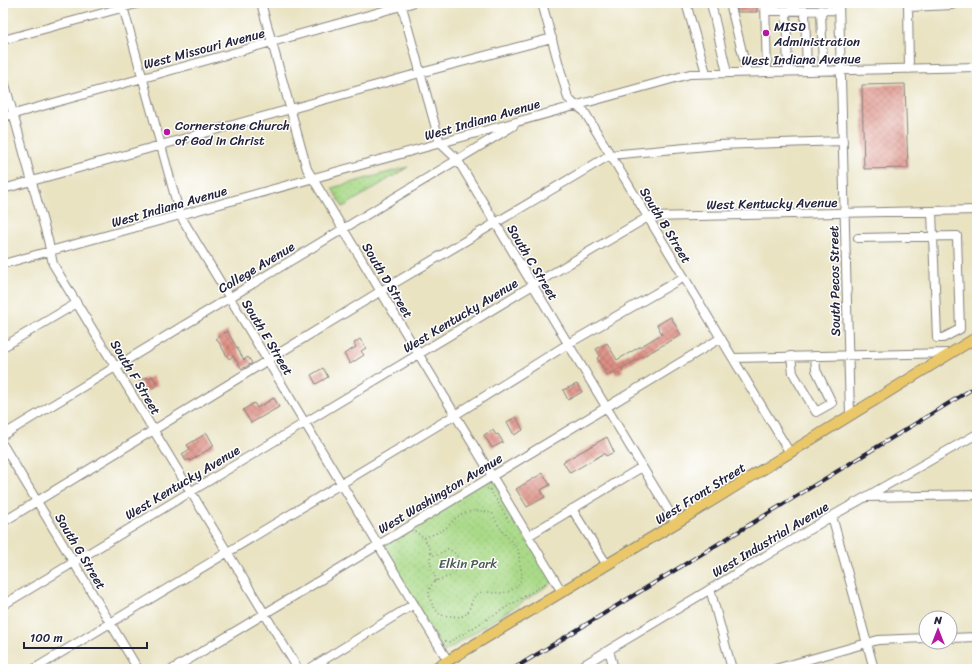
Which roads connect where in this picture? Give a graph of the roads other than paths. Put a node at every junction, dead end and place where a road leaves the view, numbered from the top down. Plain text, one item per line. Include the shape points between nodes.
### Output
1 (140, 3) edge
2 (261, 3) edge
3 (412, 3) edge
4 (542, 3) edge
5 (687, 3) edge
6 (711, 3) edge
7 (730, 3) edge
8 (952, 3) edge
9 (401, 4) edge
10 (927, 4) edge
11 (123, 5) edge
12 (908, 5) edge
13 (765, 7) edge
14 (839, 7) edge
15 (821, 10) junction
16 (786, 11) junction
17 (805, 11) junction
18 (552, 38) junction
19 (3, 40) edge
20 (272, 42) junction
21 (977, 68) edge
22 (909, 69) junction
23 (823, 70) junction
24 (841, 70) junction
25 (767, 71) junction
26 (788, 71) junction
27 (808, 71) junction
28 (420, 72) junction
29 (747, 72) junction
30 (706, 73) junction
31 (727, 73) junction
32 (3, 77) edge
33 (143, 78) junction
34 (575, 105) junction
35 (290, 109) junction
36 (13, 114) junction
37 (3, 117) edge
38 (522, 120) junction
39 (843, 141) junction
40 (440, 143) junction
41 (161, 145) junction
42 (610, 155) junction
43 (457, 159) junction
44 (313, 178) junction
45 (32, 182) junction
46 (3, 190) edge
47 (977, 210) edge
48 (932, 211) junction
49 (845, 213) junction
50 (180, 215) junction
51 (648, 217) junction
52 (495, 223) junction
53 (343, 228) junction
54 (933, 236) junction
55 (858, 238) dead end
56 (50, 251) junction
57 (3, 264) edge
58 (684, 277) junction
59 (533, 285) junction
60 (381, 292) junction
61 (230, 297) junction
62 (77, 303) junction
63 (977, 337) edge
64 (721, 338) junction
65 (568, 344) junction
66 (3, 347) edge
67 (951, 353) junction
68 (418, 354) junction
69 (848, 355) junction
70 (791, 356) junction
71 (815, 356) junction
72 (733, 358) junction
73 (268, 360) junction
74 (115, 366) junction
75 (606, 406) junction
76 (455, 415) junction
77 (850, 415) junction
78 (305, 422) junction
79 (154, 430) junction
80 (977, 434) edge
81 (3, 435) edge
82 (3, 445) edge
83 (790, 453) junction
84 (642, 467) junction
85 (492, 475) junction
86 (341, 483) junction
87 (191, 491) junction
88 (977, 495) edge
89 (863, 498) junction
90 (37, 502) junction
91 (572, 509) junction
92 (832, 516) junction
93 (3, 522) edge
94 (676, 523) junction
95 (528, 536) junction
96 (378, 544) junction
97 (227, 552) junction
98 (74, 562) junction
99 (607, 565) junction
100 (710, 588) junction
101 (562, 592) junction
102 (414, 604) junction
103 (3, 605) edge
104 (264, 613) junction
105 (110, 623) junction
106 (977, 637) edge
107 (918, 638) edge
108 (958, 638) edge
109 (867, 642) junction
110 (609, 650) junction
111 (448, 660) junction
112 (34, 669) edge
113 (138, 669) edge
114 (173, 669) edge
115 (298, 669) edge
116 (309, 669) edge
117 (434, 669) edge
118 (577, 669) edge
119 (614, 669) edge
120 (732, 669) edge
121 (775, 669) edge
122 (874, 669) edge

1 - 11 street
2 - 20 street, South D Street
3 - 9 street, West Missouri Avenue
4 - 18 street, South B Street
5 - 30 street
6 - 31 street
7 - 29 street
8 - 10 street
9 - 20 street, West Missouri Avenue
9 - 28 street
10 - 12 street
11 - 19 street
11 - 33 street, South E Street
12 - 22 street
13 - 16 street
13 - 25 street
14 - 15 street
14 - 24 street, South Pecos Street
15 - 17 street
15 - 23 street
16 - 17 street
16 - 26 street
17 - 27 street
18 - 28 street
18 - 34 street, South B Street via 568,98
20 - 33 street, West Missouri Avenue
20 - 35 street, South D Street
21 - 22 street, West Indiana Avenue
22 - 24 street, West Indiana Avenue
23 - 24 street, West Indiana Avenue
23 - 27 street, West Indiana Avenue
24 - 39 street, South Pecos Street
25 - 26 street, West Indiana Avenue
25 - 29 street, West Indiana Avenue
26 - 27 street, West Indiana Avenue
28 - 35 street
28 - 40 street
29 - 31 street, West Indiana Avenue
30 - 31 street, West Indiana Avenue
30 - 34 street, West Indiana Avenue via 690,74
32 - 36 street, South F Street
33 - 36 street, West Missouri Avenue
33 - 41 street, South E Street
34 - 38 street, West Indiana Avenue
34 - 42 street, South B Street via 584,111
35 - 41 street
35 - 44 street, South D Street via 307,169
36 - 37 street, West Missouri Avenue
36 - 45 street, South F Street
38 - 40 street, West Indiana Avenue
38 - 43 street, College Avenue
39 - 42 street via 718,144
39 - 49 street, South Pecos Street
40 - 43 street, South C Street
40 - 44 street, West Indiana Avenue
41 - 45 street
41 - 50 street, South E Street
42 - 51 street, South B Street
42 - 52 street
43 - 52 street, South C Street
43 - 53 street, College Avenue
44 - 50 street, West Indiana Avenue
44 - 53 street, South D Street
45 - 46 street
45 - 56 street, South F Street
47 - 48 street, West Kentucky Avenue
48 - 49 street, West Kentucky Avenue
48 - 54 street
49 - 51 street, West Kentucky Avenue
49 - 69 street, South Pecos Street
50 - 56 street, West Indiana Avenue
50 - 61 street, South E Street
51 - 58 street, South B Street
51 - 59 street, West Kentucky Avenue
52 - 59 street, South C Street
52 - 60 street
53 - 60 street, South D Street
53 - 61 street, College Avenue
54 - 54 street via 957,236 960,329 943,338 937,338
54 - 55 street
56 - 57 street, West Indiana Avenue
56 - 62 street, South F Street via 53,264
58 - 64 street, South B Street
58 - 65 street
59 - 65 street, South C Street
59 - 68 street, West Kentucky Avenue
60 - 68 street, South D Street
60 - 73 street
61 - 73 street, South E Street
61 - 74 street, College Avenue
62 - 66 street
62 - 74 street, South F Street
63 - 67 main road, West Front Street
64 - 72 street, South B Street
64 - 75 street, West Washington Avenue
65 - 75 street, South C Street
65 - 76 street
67 - 69 street
67 - 77 main road, West Front Street
68 - 76 street, South D Street
68 - 78 street, West Kentucky Avenue
69 - 71 street
69 - 77 street, South Pecos Street
70 - 71 street
70 - 71 street via 793,373 816,412 832,403 816,370
70 - 72 street
72 - 83 street, South B Street
73 - 78 street, South E Street
73 - 79 street
74 - 79 street, South F Street
74 - 81 street, College Avenue
75 - 84 street, South C Street
75 - 85 street, West Washington Avenue
76 - 85 street, South D Street
76 - 86 street
77 - 83 main road, West Front Street
78 - 86 street, South E Street
78 - 87 street, West Kentucky Avenue
79 - 87 street, South F Street
79 - 90 street
80 - 89 street, West Industrial Avenue
82 - 90 street, South G Street
83 - 94 main road, West Front Street
84 - 91 street
84 - 94 street, South C Street
85 - 95 street, South D Street
85 - 96 street, West Washington Avenue
86 - 96 street, South E Street
86 - 97 street
87 - 97 street, South F Street
87 - 98 street, West Kentucky Avenue
88 - 89 street
89 - 92 street, West Industrial Avenue
90 - 93 street
90 - 98 street, South G Street
91 - 95 street
91 - 99 street
92 - 100 street, West Industrial Avenue
92 - 109 street
94 - 99 main road, West Front Street
95 - 101 street, South D Street
96 - 102 street, South E Street
96 - 104 street, West Washington Avenue
97 - 104 street, South F Street
97 - 105 street
98 - 103 street, West Kentucky Avenue
98 - 105 street, South G Street
99 - 101 main road, West Front Street
100 - 110 street, West Industrial Avenue
100 - 120 street
101 - 111 main road, West Front Street
102 - 111 street, South E Street
102 - 116 street
104 - 114 street, West Washington Avenue
104 - 115 street, South F Street
105 - 112 street
105 - 113 street, South G Street
106 - 108 street
107 - 109 street
109 - 121 street
109 - 122 street
110 - 118 street, West Industrial Avenue
110 - 119 street
111 - 117 main road, West Front Street

